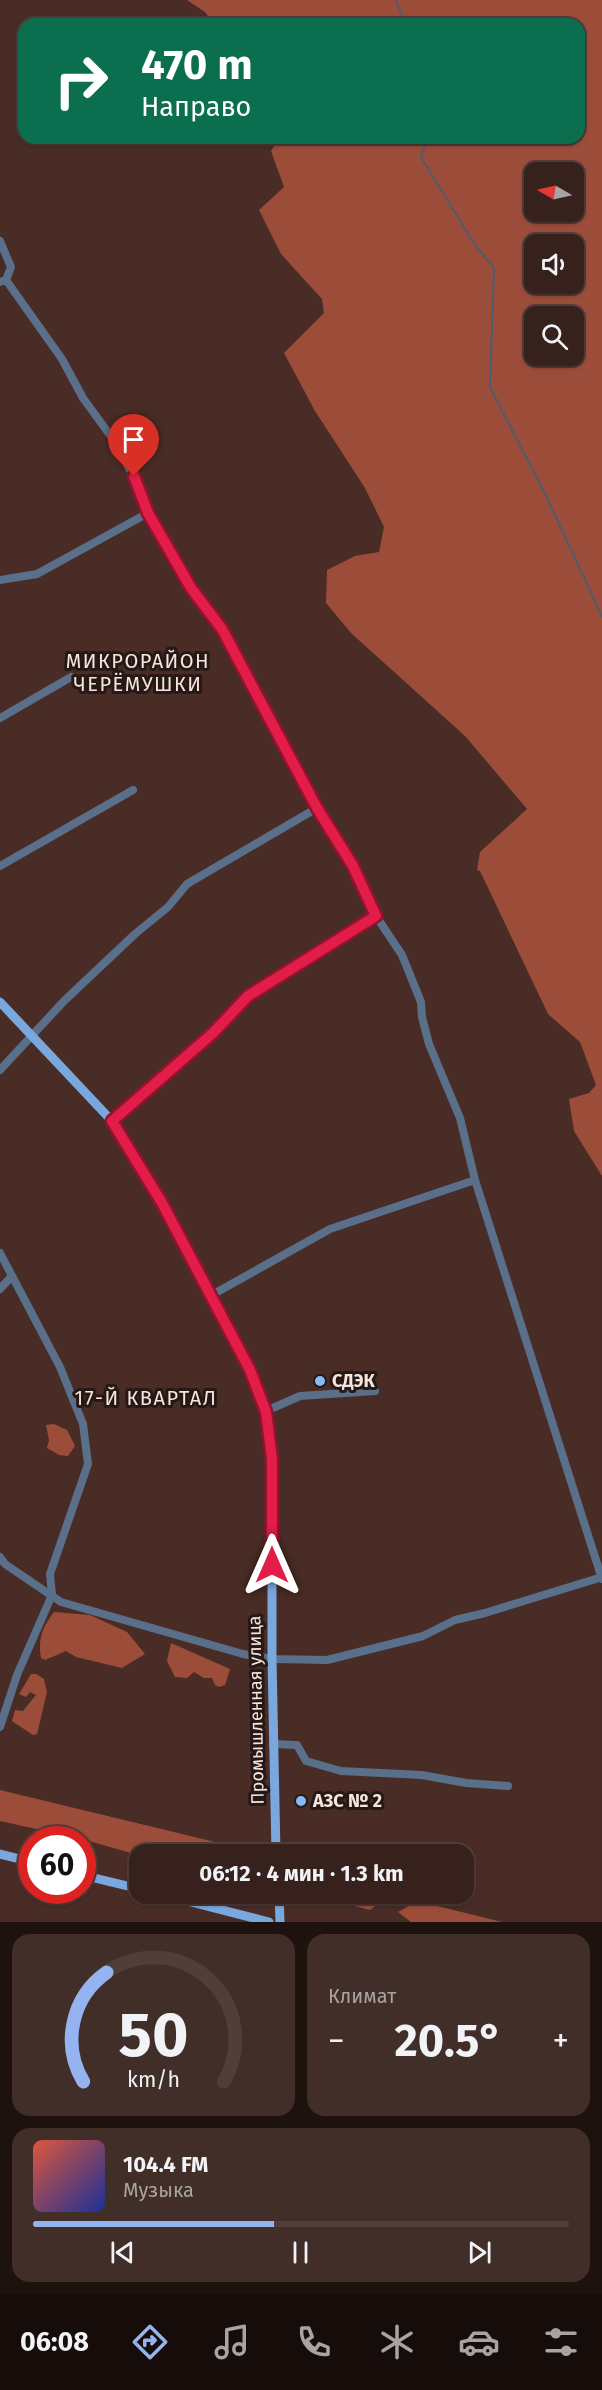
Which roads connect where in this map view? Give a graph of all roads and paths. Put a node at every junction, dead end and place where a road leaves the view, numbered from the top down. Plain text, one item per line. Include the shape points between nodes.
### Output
1 (0, 241) edge
2 (3, 281) edge
3 (148, 513) junction
4 (0, 580) edge
5 (71, 676) dead end
6 (0, 718) edge
7 (133, 790) dead end
8 (317, 808) junction
9 (0, 866) edge
10 (376, 916) junction
11 (0, 1002) edge
12 (33, 1035) junction
13 (0, 1070) edge
14 (112, 1121) junction
15 (475, 1180) junction
16 (0, 1253) edge
17 (12, 1276) junction
18 (0, 1289) edge
19 (210, 1296) junction
20 (375, 1391) dead end
21 (266, 1412) junction
22 (0, 1557) edge
23 (602, 1578) edge
24 (52, 1595) junction
25 (272, 1659) junction
26 (0, 1727) edge
27 (273, 1744) junction
28 (508, 1786) dead end
29 (276, 1844) edge
30 (0, 1854) edge
31 (18, 1858) edge
32 (96, 1878) edge
33 (129, 1886) edge
34 (199, 1904) edge
35 (279, 1904) edge
36 (269, 1922) edge
37 (280, 1922) edge

1 - 2 street via 11,267
2 - 3 street via 62,360 115,442
3 - 4 street via 37,574
3 - 8 street via 191,588 222,629
5 - 6 street
7 - 9 street
8 - 10 street via 353,866
8 - 12 street via 187,884 168,908 127,941
10 - 14 street via 248,996 213,1033
10 - 15 street via 402,955 421,1002 429,1044 460,1118
11 - 12 main road, Промышленная улица
12 - 13 street
12 - 14 main road, Промышленная улица
14 - 19 main road, Промышленная улица via 162,1203
15 - 19 street via 330,1229
15 - 23 street
16 - 17 street
17 - 18 street
17 - 24 street via 60,1367 83,1424 88,1464 50,1574
19 - 21 main road, Промышленная улица via 250,1370
20 - 21 street via 300,1396
21 - 25 main road, Промышленная улица via 272,1459
22 - 24 street
23 - 25 street via 455,1620 423,1636 337,1658
24 - 25 street via 61,1602
24 - 26 street via 17,1675
25 - 27 main road, Промышленная улица
27 - 28 street via 297,1745 306,1761 341,1771 422,1775
27 - 29 main road, Промышленная улица
30 - 31 main road
32 - 33 main road
34 - 36 main road
35 - 37 main road

